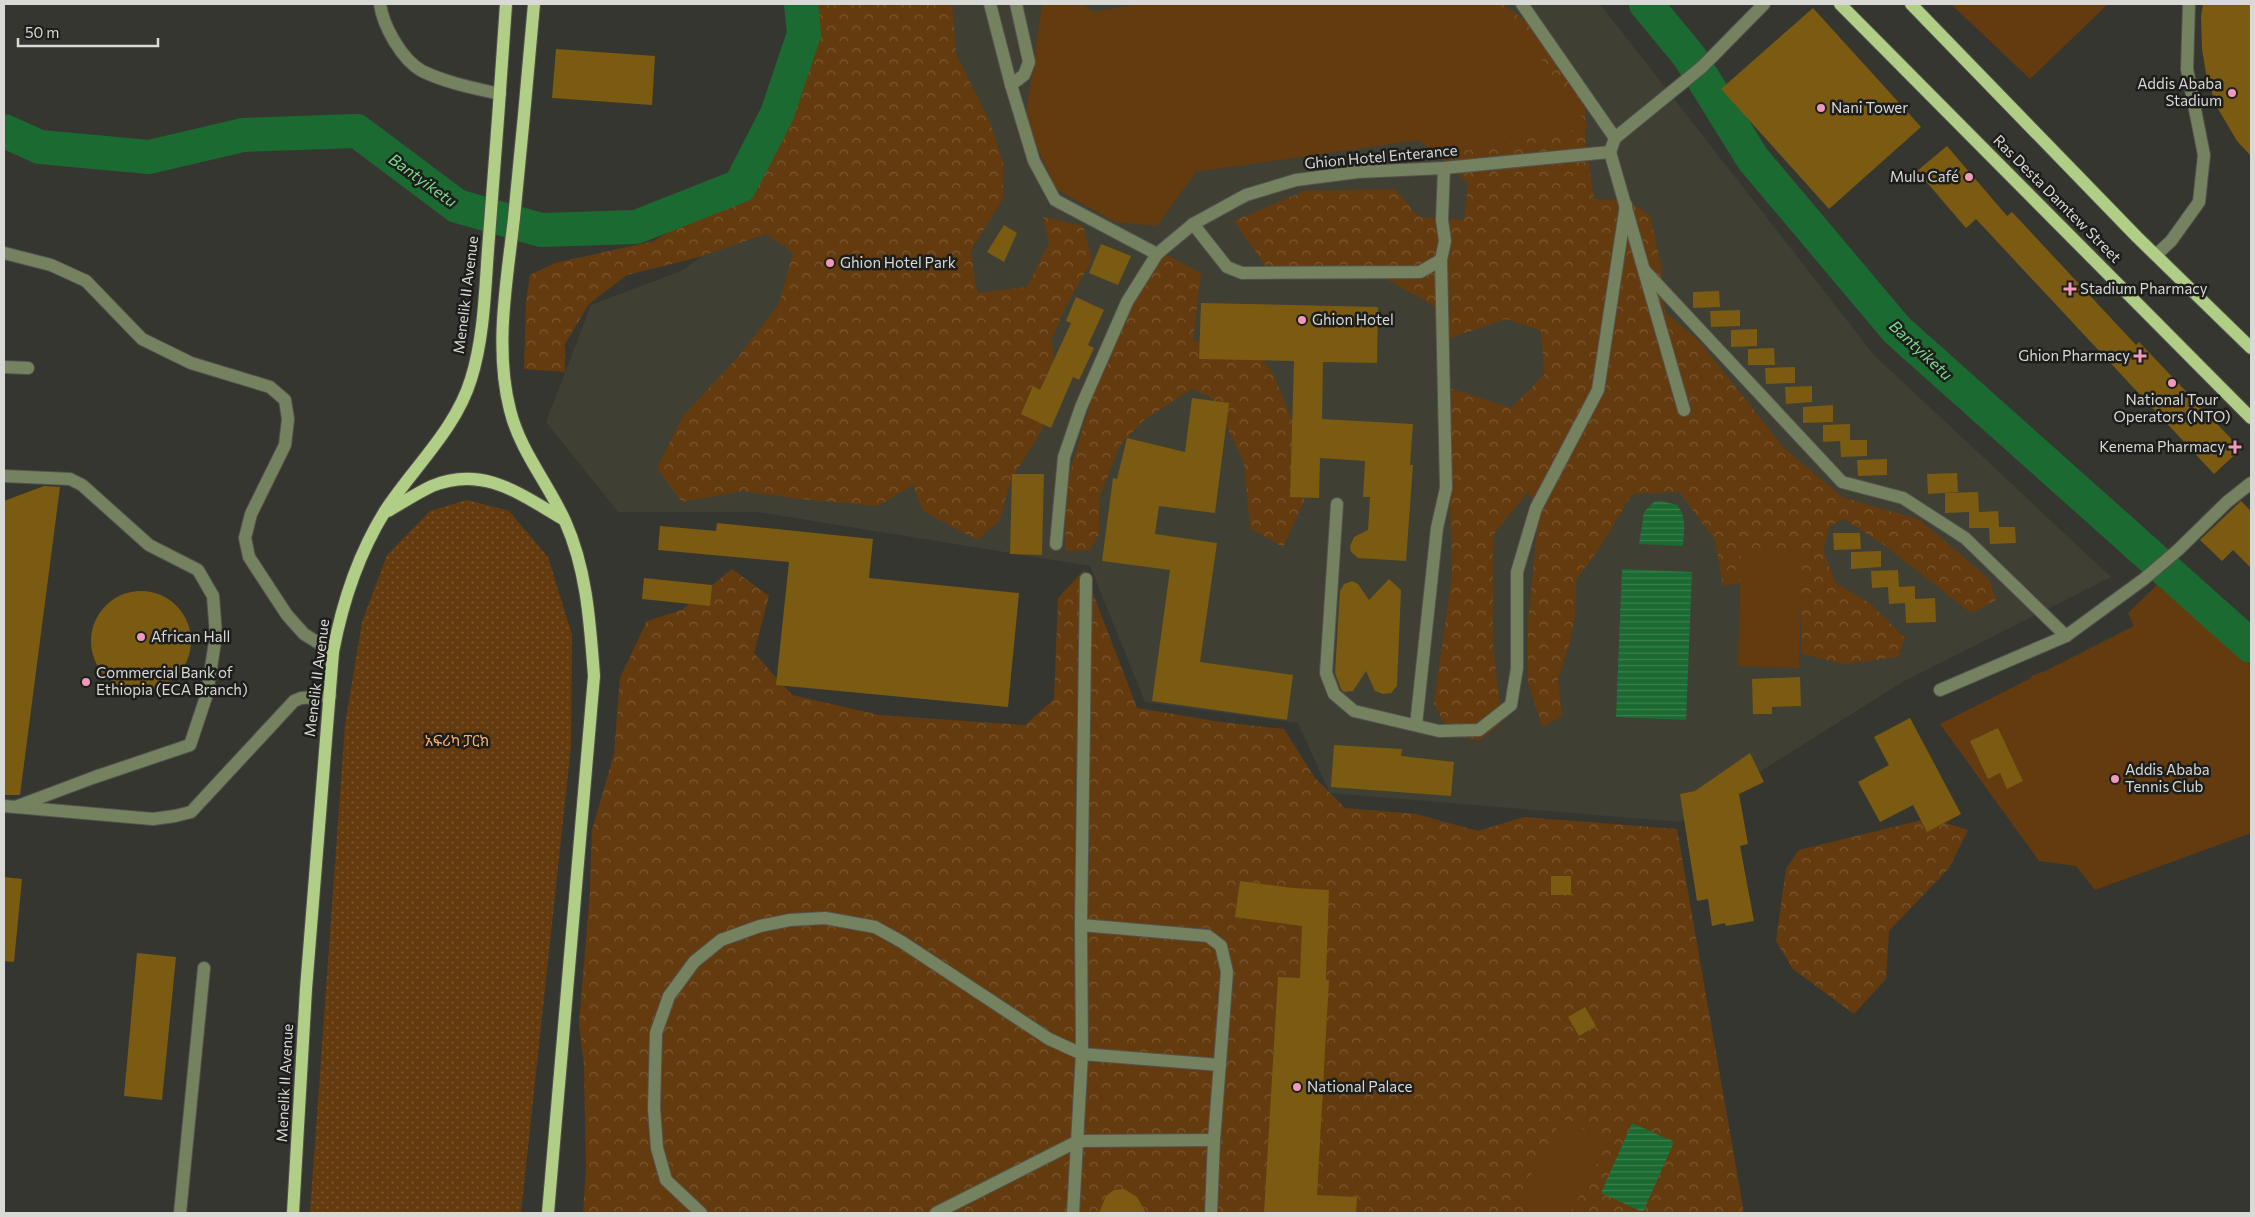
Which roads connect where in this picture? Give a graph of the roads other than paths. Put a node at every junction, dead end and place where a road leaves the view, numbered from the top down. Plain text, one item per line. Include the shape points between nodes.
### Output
1 (380, 4) edge
2 (506, 4) edge
3 (534, 4) edge
4 (990, 4) edge
5 (1016, 4) edge
6 (1522, 4) edge
7 (1764, 4) edge
8 (1840, 4) edge
9 (1911, 4) edge
10 (2189, 4) edge
11 (1011, 85) junction
12 (500, 94) junction
13 (1615, 138) junction
14 (1610, 152) junction
15 (1444, 168) junction
16 (1626, 205) junction
17 (1193, 224) junction
18 (4, 253) edge
19 (1157, 254) junction
20 (2156, 255) junction
21 (1441, 260) junction
22 (1645, 271) junction
23 (2251, 348) edge
24 (4, 367) edge
25 (28, 368) dead end
26 (1684, 410) dead end
27 (2251, 418) edge
28 (4, 476) edge
29 (2251, 482) edge
30 (1337, 504) dead end
31 (384, 512) junction
32 (565, 521) junction
33 (1056, 544) dead end
34 (1086, 580) dead end
35 (2066, 636) junction
36 (334, 652) junction
37 (1940, 690) dead end
38 (330, 696) junction
39 (1416, 725) junction
40 (9, 807) edge
41 (1081, 925) junction
42 (204, 968) dead end
43 (1082, 1054) junction
44 (1220, 1066) junction
45 (1214, 1140) junction
46 (1078, 1141) junction
47 (180, 1213) edge
48 (293, 1213) edge
49 (548, 1213) edge
50 (701, 1213) edge
51 (936, 1213) edge
52 (1073, 1213) edge
53 (1211, 1213) edge

1 - 12 street via 389,34 420,70 458,85
2 - 12 main road, Menelik II Avenue
3 - 32 main road via 507,285 504,368 510,410 522,446
4 - 11 street
5 - 11 street via 1029,62 1024,74
6 - 13 street
7 - 13 street via 1702,67
8 - 27 main road, Ras Desta Damtew Street
9 - 20 main road, Ras Desta Damtew Street
10 - 20 street via 2187,69 2204,155 2200,202
11 - 19 street via 1034,161 1055,200
12 - 31 main road, Menelik II Avenue via 485,284 471,379 459,409
13 - 14 street
14 - 15 street, Ghion Hotel Enterance
14 - 16 street
15 - 17 street, Ghion Hotel Enterance via 1358,172 1296,180 1246,195
15 - 21 street via 1442,220 1445,241
16 - 22 street
16 - 39 street via 1598,390 1536,508 1517,572 1517,668 1511,705 1479,730 1439,731
17 - 19 street, Ghion Hotel Enterance
17 - 21 street via 1227,267 1242,273 1420,272
18 - 36 street via 51,265 86,281 142,339 191,363 270,387 285,400 288,419 285,445 251,514 245,538 249,556 286,615 304,634
19 - 33 street, Ghion Hotel Enterance via 1127,302 1081,407 1064,457
20 - 23 main road, Ras Desta Damtew Street
21 - 39 street via 1446,488 1437,528
22 - 26 street
22 - 35 street via 1842,482 1904,498 1965,538
24 - 25 street
28 - 40 street via 70,479 82,485 149,545 198,570 213,596 216,635 207,694 190,745
29 - 35 street via 2144,579
30 - 39 street via 1326,674 1334,694 1354,711
31 - 32 main road via 433,486 467,478 485,479 507,487
31 - 36 main road, Menelik II Avenue via 363,554 340,616
32 - 49 main road via 582,569 594,676
34 - 41 street
35 - 37 street
36 - 38 main road, Menelik II Avenue
38 - 40 street via 301,698 294,702 191,812 153,819
38 - 48 main road, Menelik II Avenue via 306,989
41 - 43 street
41 - 44 street via 1208,936 1221,946 1227,972
42 - 47 street
43 - 44 street
43 - 46 street
43 - 50 street via 1049,1039 875,927 825,918 790,920 760,926 722,940 694,962 670,996 656,1033 654,1108 657,1148 666,1180
44 - 45 street
45 - 46 street
45 - 53 street
46 - 51 street
46 - 52 street

